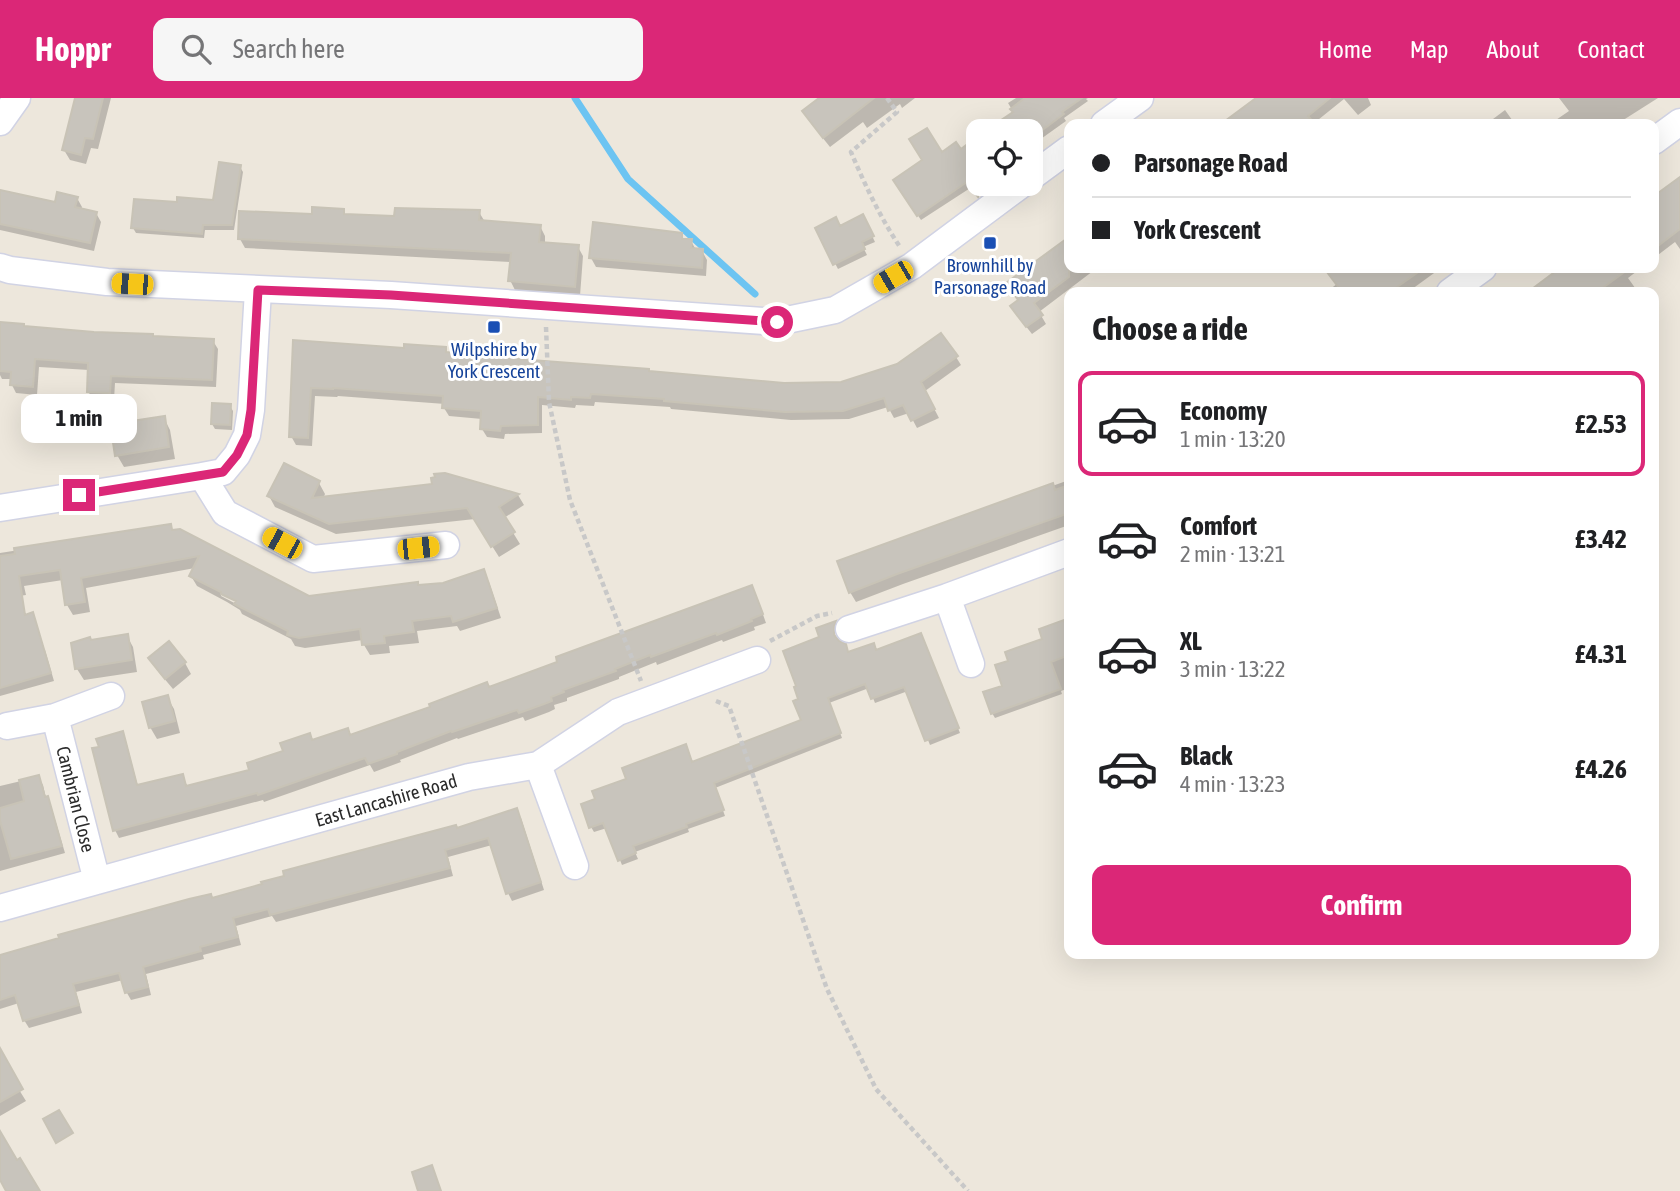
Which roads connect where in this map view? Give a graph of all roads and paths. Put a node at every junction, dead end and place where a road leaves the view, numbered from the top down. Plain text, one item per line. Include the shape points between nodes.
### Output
1 (17, 98) edge
2 (887, 98) edge
3 (1140, 98) edge
4 (1111, 119) edge
5 (0, 122) edge
6 (1680, 122) edge
7 (1659, 137) edge
8 (1064, 153) edge
9 (1043, 168) edge
10 (1006, 196) edge
11 (912, 265) junction
12 (0, 267) edge
13 (1476, 273) edge
14 (1457, 287) edge
15 (258, 290) junction
16 (545, 306) junction
17 (202, 476) junction
18 (0, 508) edge
19 (446, 545) dead end
20 (1064, 554) edge
21 (947, 597) junction
22 (849, 629) joint
23 (757, 660) joint
24 (971, 664) dead end
25 (685, 687) junction
26 (644, 688) dead end
27 (111, 696) dead end
28 (55, 717) junction
29 (8, 726) dead end
30 (538, 765) junction
31 (575, 866) dead end
32 (97, 881) junction
33 (0, 908) edge
34 (968, 1191) edge

1 - 5 street
2 - 11 path via 897,111 850,152 887,228
3 - 4 street
6 - 7 street
8 - 9 street
10 - 11 street
11 - 16 street via 835,310 777,322
12 - 15 street via 107,282
13 - 14 street
15 - 16 street
15 - 17 street via 247,435 223,472
16 - 26 path via 549,402 570,500
17 - 18 street
17 - 19 street via 225,513 313,559
20 - 21 street
21 - 22 street
21 - 24 street
22 - 23 path via 838,612 817,616 762,645
23 - 25 street, East Lancashire Road
25 - 30 street, East Lancashire Road via 618,712
25 - 34 path via 729,706 827,989 876,1089
27 - 28 street
28 - 29 street
28 - 32 street, Cambrian Close
30 - 31 street
30 - 32 street, East Lancashire Road via 469,777
32 - 33 street, East Lancashire Road

